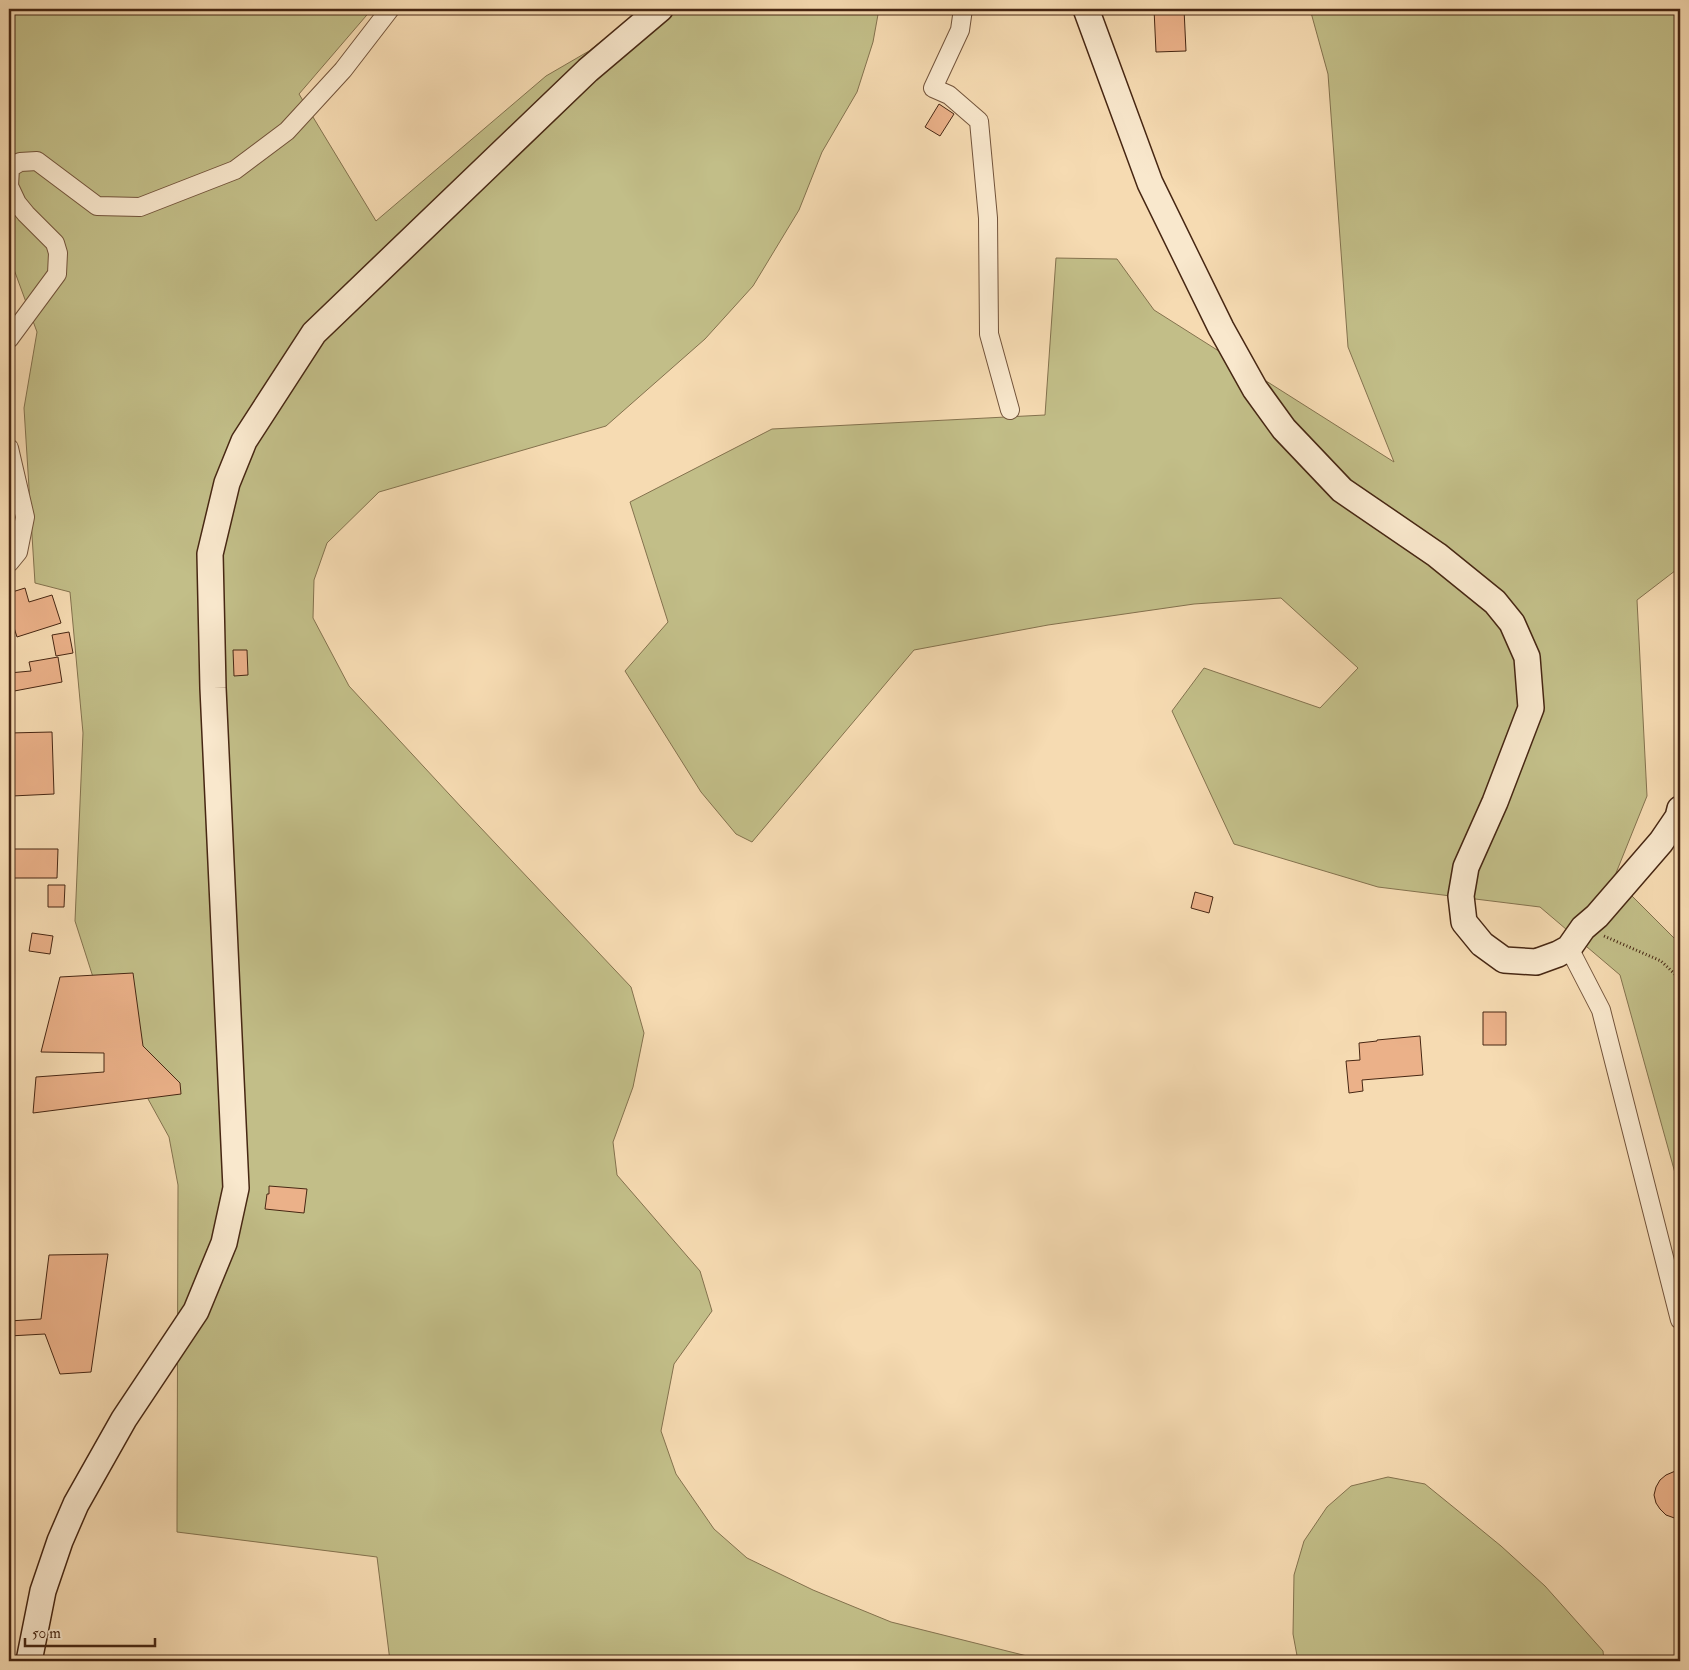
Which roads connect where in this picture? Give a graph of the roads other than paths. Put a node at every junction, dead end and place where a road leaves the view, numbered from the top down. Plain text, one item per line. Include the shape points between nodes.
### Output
1 (390, 9) edge
2 (660, 9) edge
3 (963, 9) edge
4 (1086, 9) edge
5 (9, 339) edge
6 (1010, 410) dead end
7 (9, 448) edge
8 (9, 563) edge
9 (1680, 809) edge
10 (1569, 948) junction
11 (1680, 1320) edge
12 (29, 1661) edge

1 - 5 street via 343,70 287,131 235,170 140,208 97,206 36,161 20,162 10,168 10,186 17,203 55,243 58,274
2 - 12 street via 588,70 314,333 244,441 227,483 210,554 213,698 236,1188 224,1243 196,1311 124,1419 76,1504 43,1591
3 - 6 street via 960,30 933,88 949,95 979,121 988,218 989,334
4 - 10 street via 1150,183 1221,328 1255,389 1284,430 1342,490 1437,555 1495,602 1512,623 1527,657 1530,708 1495,802 1466,867 1461,896 1464,922 1482,944 1504,960 1536,962
7 - 8 street via 25,517 18,552
9 - 10 street via 1661,842 1597,916 1582,928
10 - 11 street via 1601,1010

